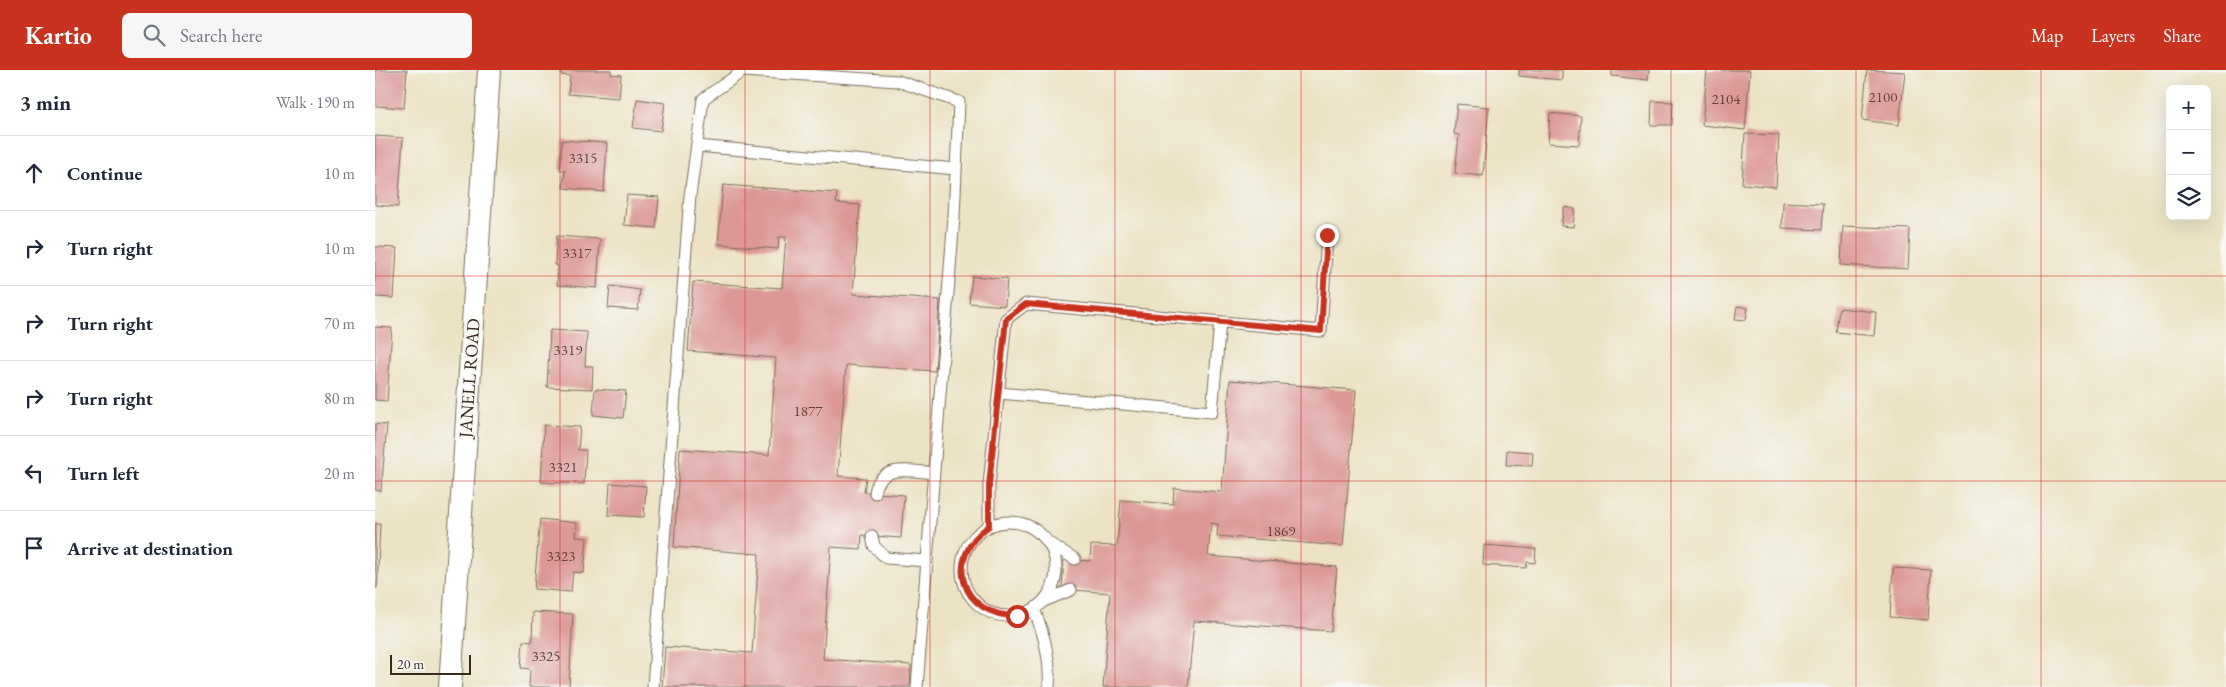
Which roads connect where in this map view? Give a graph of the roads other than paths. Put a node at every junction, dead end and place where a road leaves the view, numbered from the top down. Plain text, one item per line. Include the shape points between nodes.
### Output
1 (489, 70) edge
2 (795, 72) edge
3 (697, 146) junction
4 (956, 169) junction
5 (1327, 235) dead end
6 (1220, 322) junction
7 (999, 393) junction
8 (933, 473) junction
9 (875, 493) dead end
10 (989, 526) junction
11 (872, 536) dead end
12 (1047, 542) junction
13 (1075, 560) dead end
14 (927, 561) junction
15 (1071, 590) dead end
16 (1044, 601) junction
17 (1034, 609) junction
18 (450, 687) edge
19 (653, 687) edge
20 (917, 687) edge
21 (1049, 687) edge

1 - 18 street, JANELL ROAD
2 - 3 lane via 743,71 703,99
2 - 4 lane via 898,81 959,102
3 - 4 lane
3 - 19 lane via 690,196
4 - 8 lane
5 - 6 lane via 1321,331
6 - 7 lane via 1026,304 1006,319
6 - 7 lane via 1212,412
7 - 10 lane via 989,485
8 - 9 lane via 894,470 883,474
8 - 14 lane
10 - 12 lane via 1005,522 1021,524 1036,530
10 - 17 lane via 968,546 963,560 967,590 988,611 1002,616 1017,616
11 - 14 lane via 874,546 887,558
12 - 13 lane
12 - 16 lane via 1057,572
14 - 20 lane
15 - 16 lane
16 - 17 lane
17 - 21 lane via 1050,666

